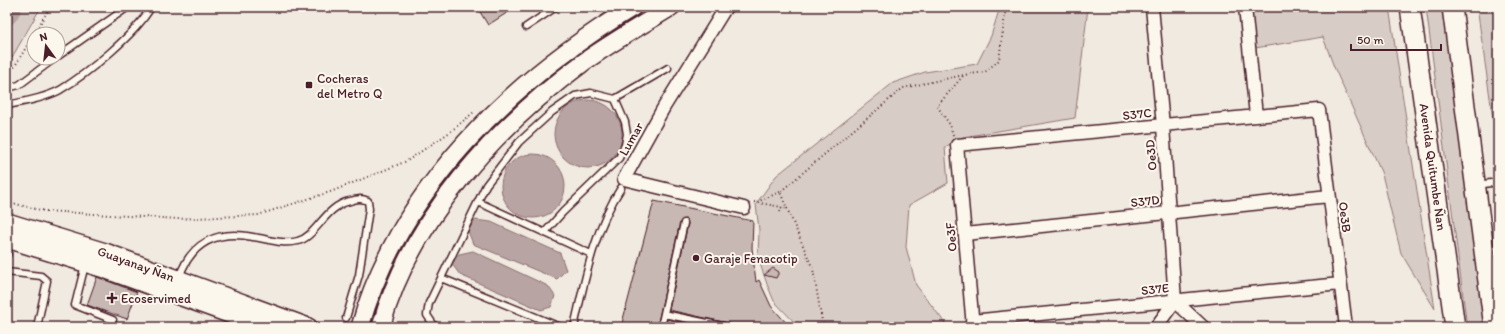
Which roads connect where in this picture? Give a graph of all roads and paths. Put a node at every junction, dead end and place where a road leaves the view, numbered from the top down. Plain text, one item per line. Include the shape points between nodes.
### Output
1 (50, 7) edge
2 (128, 7) edge
3 (151, 7) edge
4 (556, 7) edge
5 (633, 7) edge
6 (671, 7) edge
7 (726, 7) edge
8 (1006, 7) edge
9 (1152, 7) edge
10 (1244, 7) edge
11 (1410, 7) edge
12 (1452, 7) edge
13 (526, 27) dead end
14 (66, 50) edge
15 (44, 66) edge
16 (668, 68) dead end
17 (964, 75) junction
18 (7, 77) edge
19 (7, 88) edge
20 (615, 98) junction
21 (7, 105) edge
22 (477, 110) dead end
23 (1319, 110) joint
24 (1256, 116) junction
25 (1163, 126) junction
26 (957, 146) junction
27 (1498, 182) edge
28 (622, 183) junction
29 (1475, 185) junction
30 (780, 192) junction
31 (1329, 196) junction
32 (7, 202) edge
33 (478, 202) junction
34 (756, 202) junction
35 (782, 207) junction
36 (744, 208) joint
37 (787, 208) junction
38 (780, 212) dead end
39 (1170, 213) junction
40 (7, 222) edge
41 (684, 223) dead end
42 (545, 232) junction
43 (965, 234) junction
44 (8, 245) edge
45 (591, 254) junction
46 (85, 263) junction
47 (7, 272) edge
48 (442, 278) junction
49 (178, 279) junction
50 (1340, 284) junction
51 (1175, 301) junction
52 (664, 314) junction
53 (346, 318) dead end
54 (113, 320) dead end
55 (972, 324) edge
56 (37, 327) edge
57 (265, 327) edge
58 (308, 327) edge
59 (360, 327) edge
60 (381, 327) edge
61 (435, 327) edge
62 (560, 327) edge
63 (574, 327) edge
64 (661, 327) edge
65 (726, 327) edge
66 (823, 327) edge
67 (1156, 327) edge
68 (1203, 327) edge
69 (1346, 327) edge
70 (1455, 327) edge
71 (1494, 327) edge

1 - 18 path
2 - 14 lane
3 - 21 lane via 118,45 59,90 25,102
4 - 13 lane
5 - 59 main road via 573,46 526,83 468,139 406,222 385,259
6 - 60 main road via 584,62 539,98 482,152 423,232 402,268
7 - 28 street, Lumar via 664,107
8 - 17 path via 999,60 985,72
9 - 25 street, Oe3D
10 - 24 street
11 - 70 main road, Avenida Quitumbe Ñan
12 - 29 main road
15 - 19 lane via 19,85
16 - 20 lane
17 - 26 path via 937,106 950,125
17 - 30 path via 903,88
20 - 33 lane via 591,93 575,96 552,112 519,142 486,185
20 - 42 lane via 627,134 619,158
22 - 32 path via 407,161 333,191 258,214 178,219 45,211
23 - 24 street, S37C
23 - 31 street, Oe3B
24 - 25 street, S37C
25 - 26 street, S37C
25 - 39 street, Oe3D
26 - 43 street, Oe3F
27 - 29 lane
28 - 36 street
28 - 45 lane
29 - 71 main road
30 - 34 path
30 - 37 path
31 - 39 street, S37D
31 - 50 street, Oe3B
33 - 42 lane
33 - 48 lane
34 - 35 path
34 - 36 path via 746,201
35 - 37 path
35 - 38 path
37 - 66 path via 813,269
39 - 43 street, S37D
39 - 51 street, Oe3D
40 - 49 main road, Guayanay Ñan via 105,252
41 - 52 lane
42 - 45 lane
43 - 55 street, Oe3F
44 - 46 main road, Guayanay Ñan
45 - 63 lane
46 - 54 lane via 75,305
46 - 57 main road, Guayanay Ñan
47 - 56 lane via 41,276 47,281
48 - 61 lane via 427,316
48 - 62 lane
49 - 53 lane via 182,267 201,244 228,235 276,242 299,241 331,210 346,202 362,198 368,200 370,208 359,275
49 - 58 main road, Guayanay Ñan
50 - 51 street, S37E
50 - 69 street, Oe3B
51 - 55 street, S37E
51 - 67 street
51 - 68 street
52 - 64 lane
52 - 65 lane

